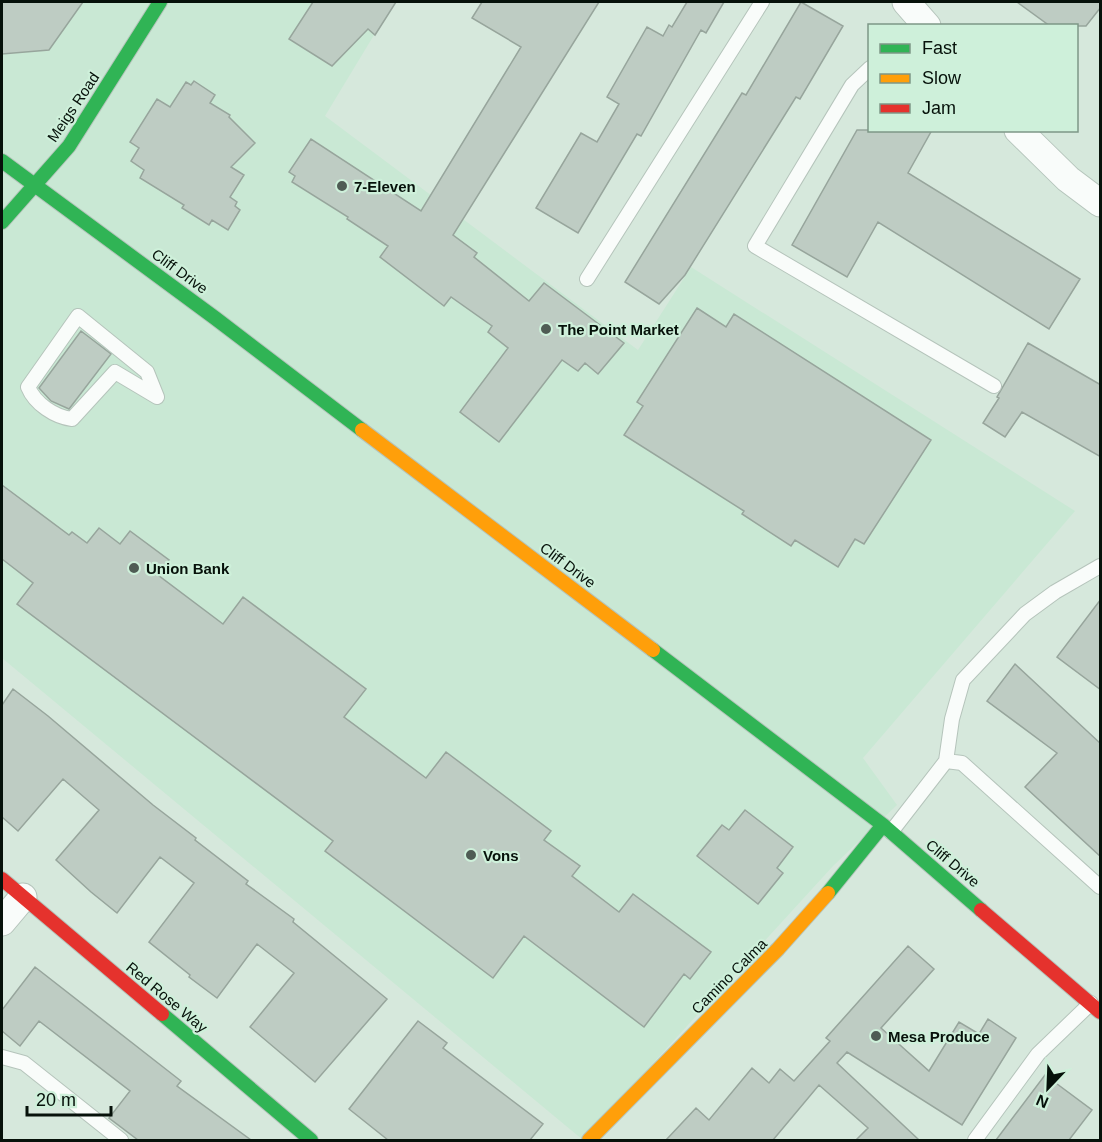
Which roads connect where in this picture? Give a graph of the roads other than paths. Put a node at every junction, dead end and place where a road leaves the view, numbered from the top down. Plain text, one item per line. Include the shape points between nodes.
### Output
1 (160, 2) edge
2 (762, 2) edge
3 (868, 70) edge
4 (1020, 132) edge
5 (2, 161) edge
6 (34, 185) junction
7 (1101, 203) edge
8 (2, 222) edge
9 (587, 279) dead end
10 (994, 386) dead end
11 (157, 397) joint
12 (1101, 566) edge
13 (946, 762) junction
14 (887, 829) junction
15 (2, 879) edge
16 (1101, 887) edge
17 (23, 897) junction
18 (2, 922) edge
19 (1096, 1008) edge
20 (2, 1057) edge
21 (121, 1140) edge
22 (310, 1140) edge
23 (589, 1140) edge
24 (975, 1140) edge

1 - 6 main road, Meigs Road via 69,146
2 - 9 lane
3 - 10 lane via 852,85 755,246
4 - 7 street via 1068,179
5 - 6 main road, Cliff Drive
6 - 8 main road, Meigs Road
6 - 14 main road, Cliff Drive
11 - 11 lane via 147,372 78,316 28,387 31,396 59,418 72,419 115,372
12 - 13 lane via 1025,614 963,680
13 - 14 lane
13 - 16 lane via 962,763
14 - 19 main road, Cliff Drive
14 - 23 main road, Camino Calma via 775,955
15 - 17 main road, Red Rose Way
17 - 18 street
17 - 22 main road, Red Rose Way
19 - 24 lane via 1038,1054
20 - 21 lane via 24,1063

